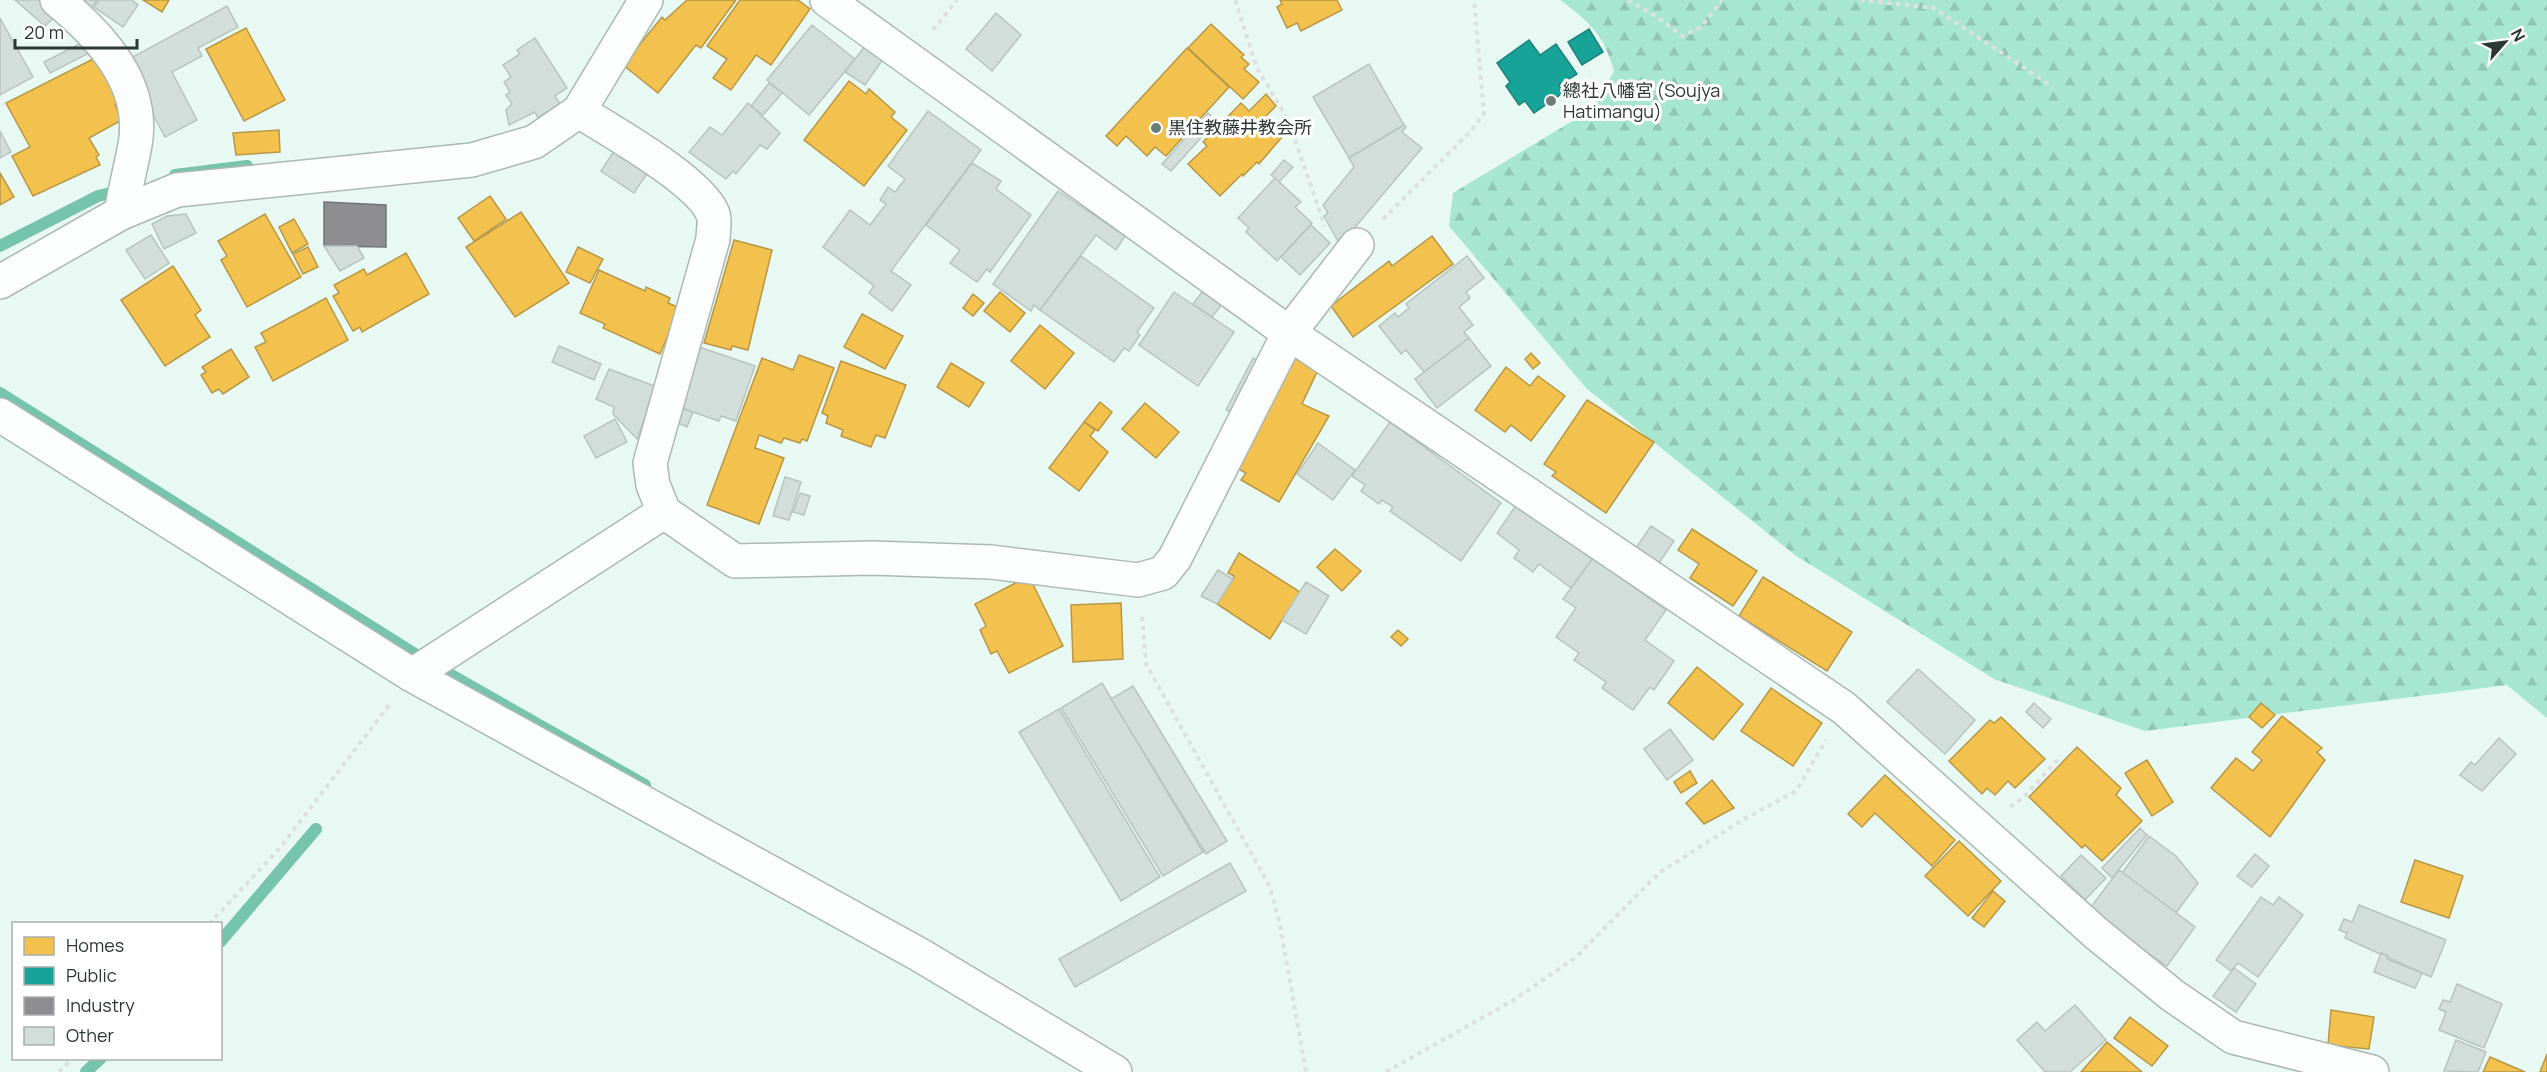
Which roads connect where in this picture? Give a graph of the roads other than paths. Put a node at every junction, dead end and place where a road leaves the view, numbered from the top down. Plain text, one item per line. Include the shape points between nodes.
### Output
1 (57, 0) edge
2 (646, 0) edge
3 (827, 0) edge
4 (579, 111) junction
5 (121, 213) junction
6 (1350, 254) road end
7 (0, 282) edge
8 (1289, 333) junction
9 (0, 415) edge
10 (664, 512) junction
11 (412, 675) junction
12 (1115, 1072) edge
13 (2372, 1072) edge

1 - 5 street via 110,50 127,84 137,122
2 - 4 street
3 - 8 street
4 - 5 street via 534,142 472,160 177,190
4 - 10 street via 653,157 704,197 714,214 712,239 650,463 653,485
5 - 7 street
6 - 8 street
8 - 10 street via 1175,558 1162,573 1138,580 991,562 872,558 735,561
8 - 13 street via 1844,708 2105,941 2233,1037
9 - 11 street
10 - 11 street
11 - 12 street via 920,955

